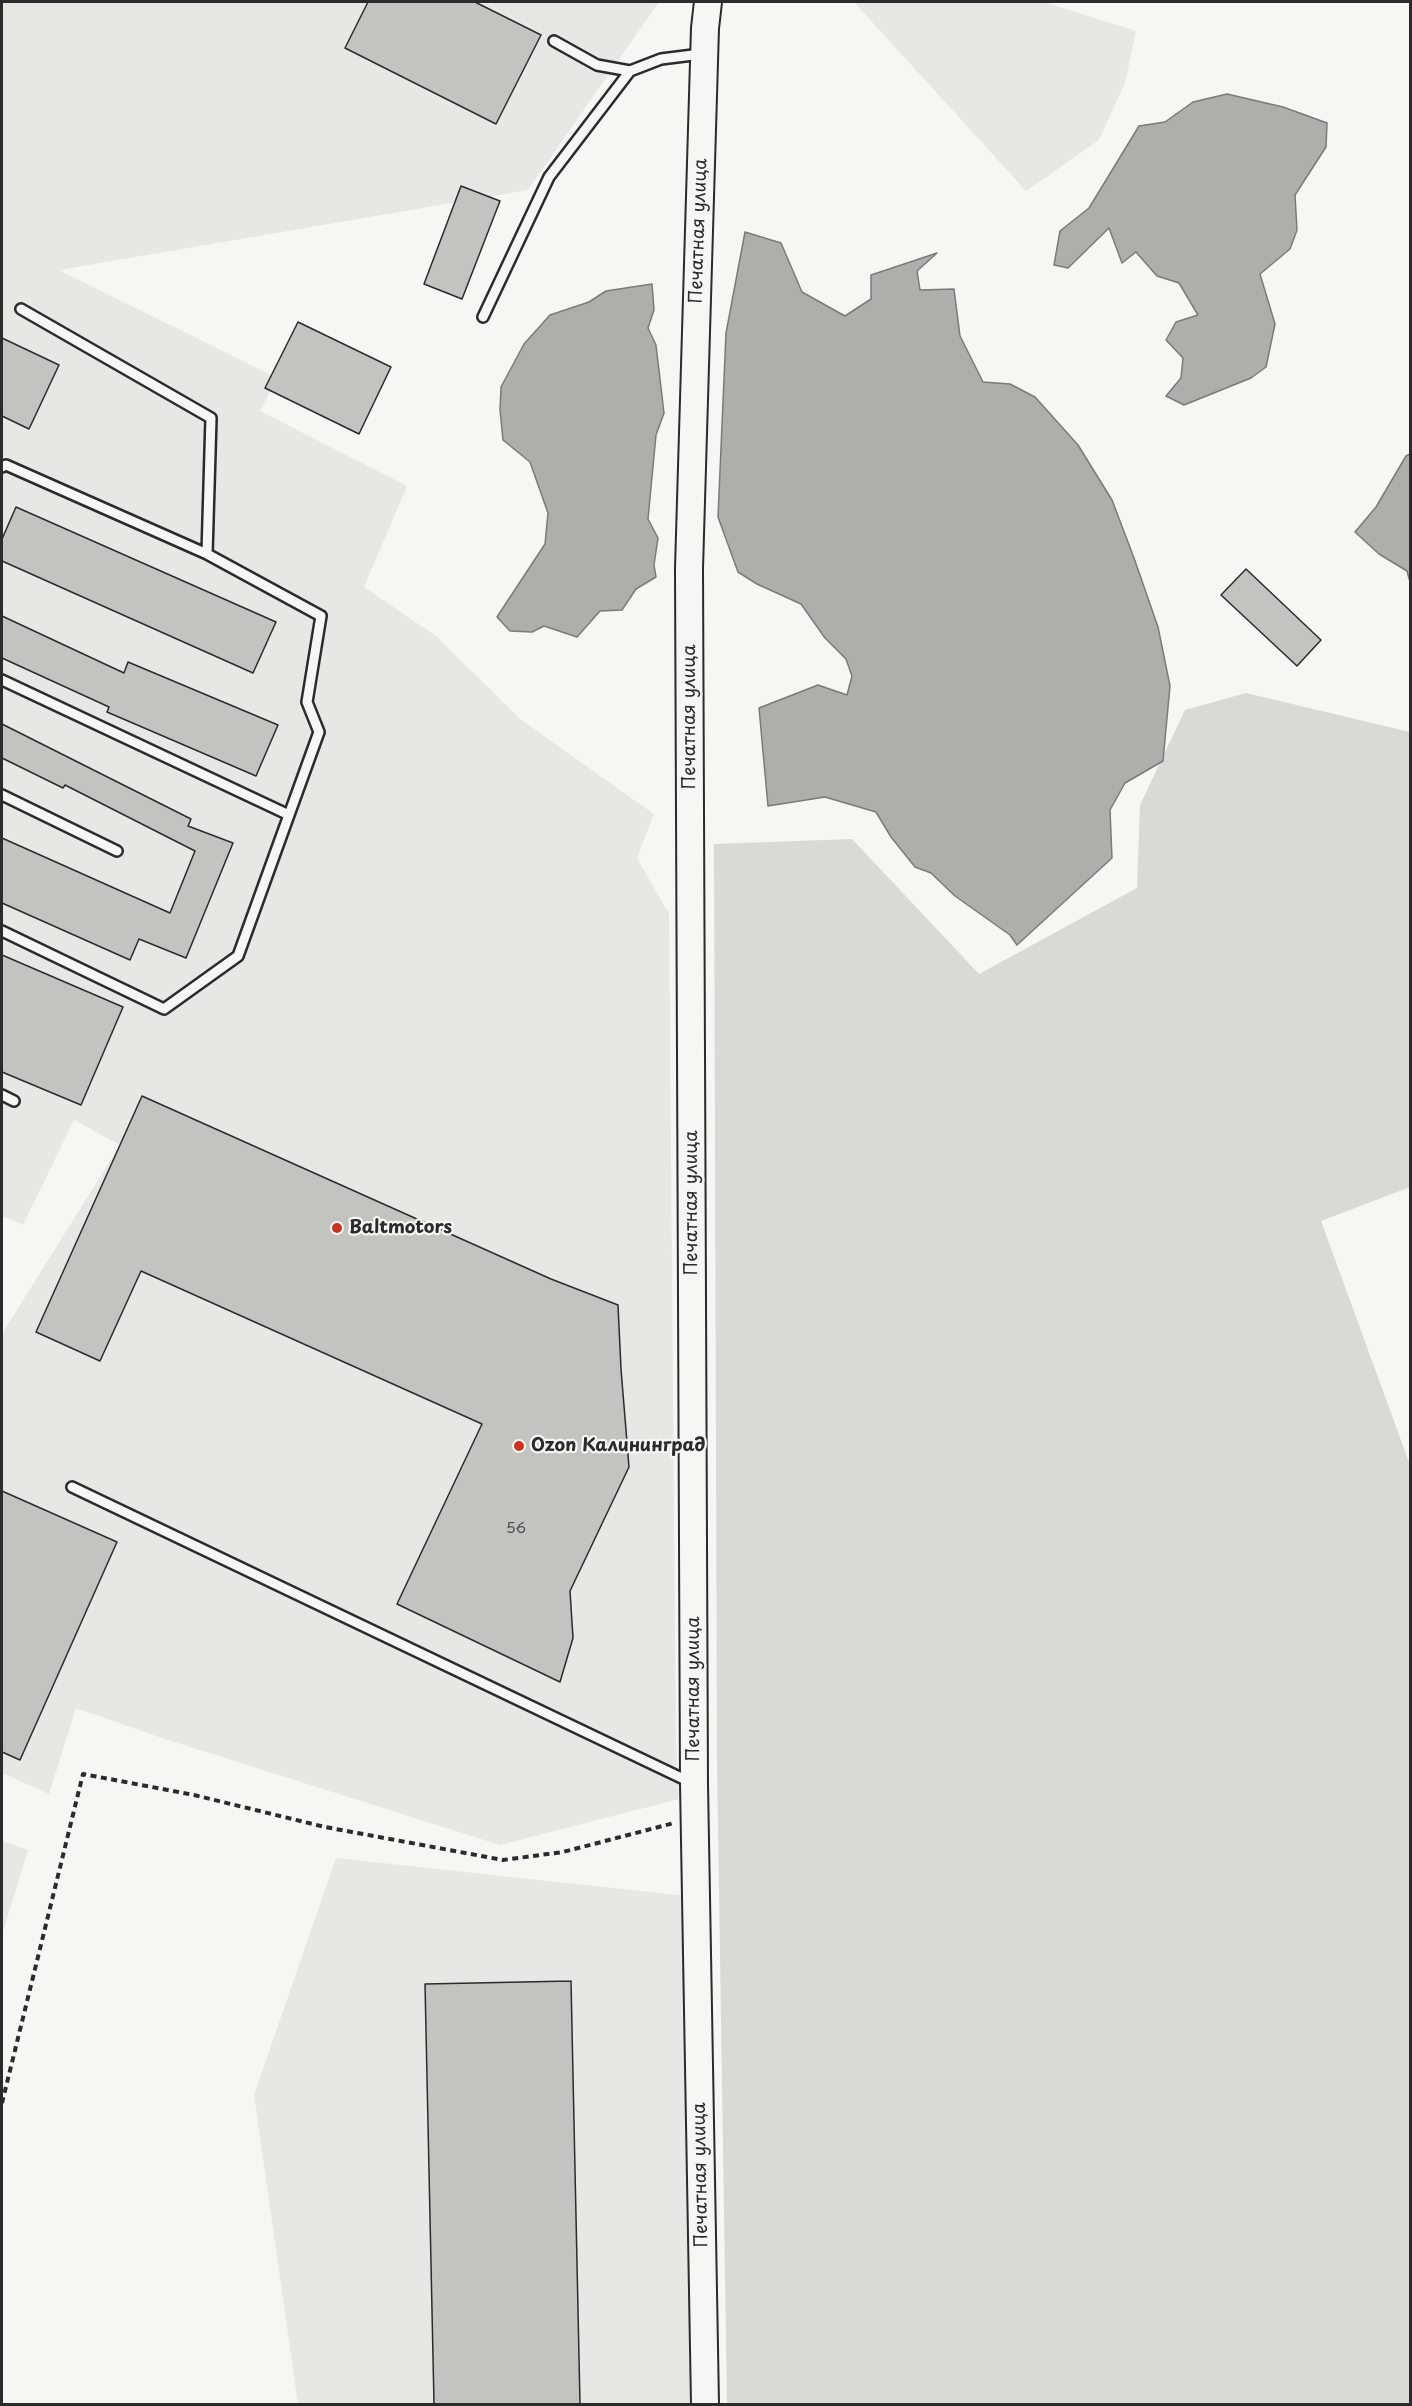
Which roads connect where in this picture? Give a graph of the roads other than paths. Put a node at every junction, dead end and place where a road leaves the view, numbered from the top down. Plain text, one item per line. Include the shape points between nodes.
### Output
1 (708, 2) edge
2 (554, 41) dead end
3 (705, 53) junction
4 (630, 70) junction
5 (21, 309) dead end
6 (483, 317) dead end
7 (2, 467) edge
8 (207, 554) junction
9 (2, 680) edge
10 (2, 795) edge
11 (289, 815) junction
12 (117, 851) dead end
13 (2, 932) edge
14 (2, 1095) edge
15 (14, 1101) dead end
16 (72, 1487) dead end
17 (694, 1784) junction
18 (705, 2404) edge

1 - 3 street, Печатная улица
2 - 4 lane via 597,65
3 - 4 lane via 661,59
3 - 17 street, Печатная улица via 689,568
4 - 6 lane via 549,177
5 - 8 lane via 211,418
7 - 8 lane via 6,465
8 - 11 lane via 321,616 307,702 319,732
9 - 11 lane
10 - 12 lane
11 - 13 lane via 238,956 164,1009
14 - 15 lane
16 - 17 lane
17 - 18 street, Печатная улица

